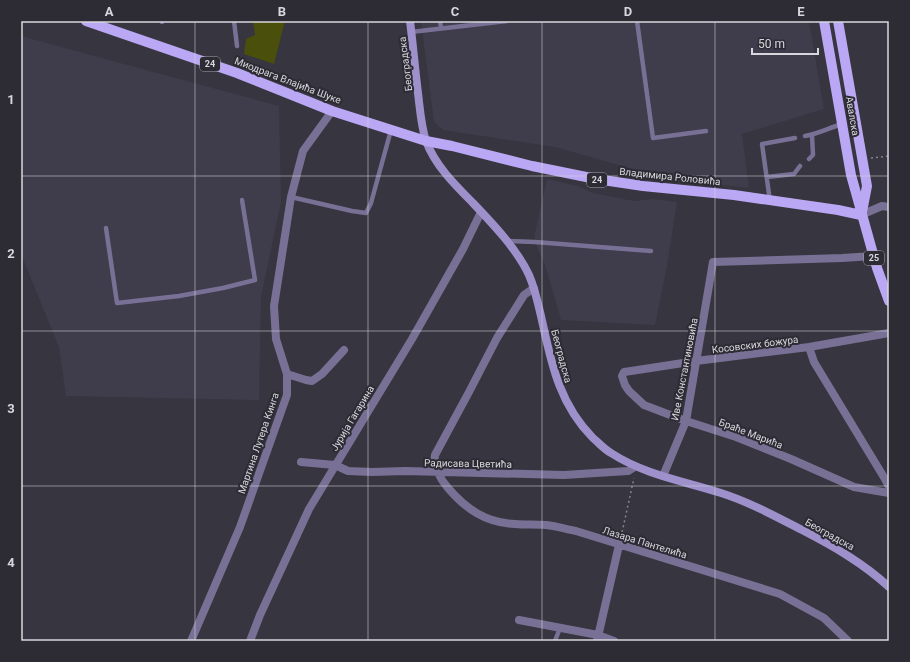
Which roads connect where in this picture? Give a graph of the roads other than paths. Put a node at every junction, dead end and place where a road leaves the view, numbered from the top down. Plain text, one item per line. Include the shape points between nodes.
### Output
1 (86, 21) edge
2 (234, 21) edge
3 (410, 21) edge
4 (440, 21) edge
5 (507, 21) edge
6 (637, 21) edge
7 (824, 21) edge
8 (838, 21) edge
9 (441, 28) junction
10 (411, 32) junction
11 (237, 46) dead end
12 (332, 111) junction
13 (842, 124) junction
14 (391, 130) junction
15 (706, 131) dead end
16 (812, 135) junction
17 (805, 136) dead end
18 (795, 138) dead end
19 (426, 141) junction
20 (809, 159) dead end
21 (800, 166) dead end
22 (767, 177) junction
23 (291, 197) junction
24 (242, 200) dead end
25 (770, 201) junction
26 (889, 207) edge
27 (481, 212) junction
28 (861, 215) junction
29 (106, 228) dead end
30 (506, 241) junction
31 (651, 251) dead end
32 (873, 256) junction
33 (534, 288) junction
34 (889, 301) edge
35 (889, 333) edge
36 (809, 347) junction
37 (344, 350) dead end
38 (696, 361) junction
39 (624, 372) joint
40 (287, 374) junction
41 (686, 421) junction
42 (301, 462) dead end
43 (335, 466) junction
44 (634, 467) junction
45 (439, 472) junction
46 (663, 476) junction
47 (889, 487) edge
48 (889, 493) edge
49 (619, 544) junction
50 (889, 587) edge
51 (519, 620) dead end
52 (560, 628) junction
53 (598, 638) edge
54 (191, 641) edge
55 (250, 641) edge
56 (555, 641) edge
57 (614, 641) edge
58 (848, 641) edge

1 - 12 main road, Миодрага Влајића Шуке / 24 via 237,73
2 - 11 lane
3 - 10 street, Београдска
4 - 9 lane
5 - 9 lane
6 - 15 lane via 653,138
7 - 13 main road, Авалска
8 - 28 main road, Авалска via 867,186
9 - 10 lane
10 - 19 street, Београдска
12 - 14 main road, Миодрага Влајића Шуке / 24
12 - 23 street, Мартина Лутера Кинга via 303,151
13 - 16 lane
13 - 28 main road, Авалска
14 - 19 main road, Миодрага Влајића Шуке / 24
14 - 23 lane via 366,213
16 - 17 lane
16 - 20 lane via 813,155
18 - 22 lane via 762,144
19 - 25 main road, Владимира Роловића / 24 via 596,179
19 - 27 street, Београдска via 437,163
21 - 22 lane via 794,174
22 - 25 lane
23 - 40 street, Мартина Лутера Кинга via 274,306 276,339
24 - 29 lane via 255,280 223,288 179,296 117,302
25 - 28 main road, Владимира Роловића / 24
26 - 28 street via 882,206
27 - 30 street, Београдска
27 - 43 street, Јурија Гагарина via 412,339
28 - 32 main road, Авалска / 25
30 - 31 lane
30 - 33 street, Београдска via 523,265
32 - 34 main road, Авалска / 25
32 - 38 street, Иве Константиновића via 714,262
33 - 44 street, Београдска via 558,385 567,404 579,423 603,448
33 - 45 street via 524,295 497,338 440,444 434,460
35 - 36 street, Косовских божура
36 - 38 street, Косовских божура
36 - 47 street via 814,362
37 - 40 street via 312,381
38 - 39 street, Косовских божура
38 - 41 street, Иве Константиновића
39 - 41 street, Браће Марића via 622,376 625,385 639,401
40 - 54 street, Мартина Лутера Кинга via 287,396 271,442 240,527
41 - 46 street, Иве Константиновића
41 - 48 street, Браће Марића via 736,437 854,487
42 - 43 street, Радисава Цветића
43 - 45 street, Радисава Цветића via 348,471
43 - 55 street, Јурија Гагарина via 309,510
44 - 45 street, Радисава Цветића via 615,472 564,475
44 - 46 street, Београдска
45 - 49 street, Лазара Пантелића via 445,484 460,500 482,517 503,523 560,527
46 - 50 street, Београдска via 724,494 769,513 840,550
49 - 53 street
49 - 58 street, Лазара Пантелића via 780,594 824,618
51 - 52 street
52 - 53 street
52 - 56 lane
53 - 57 street

